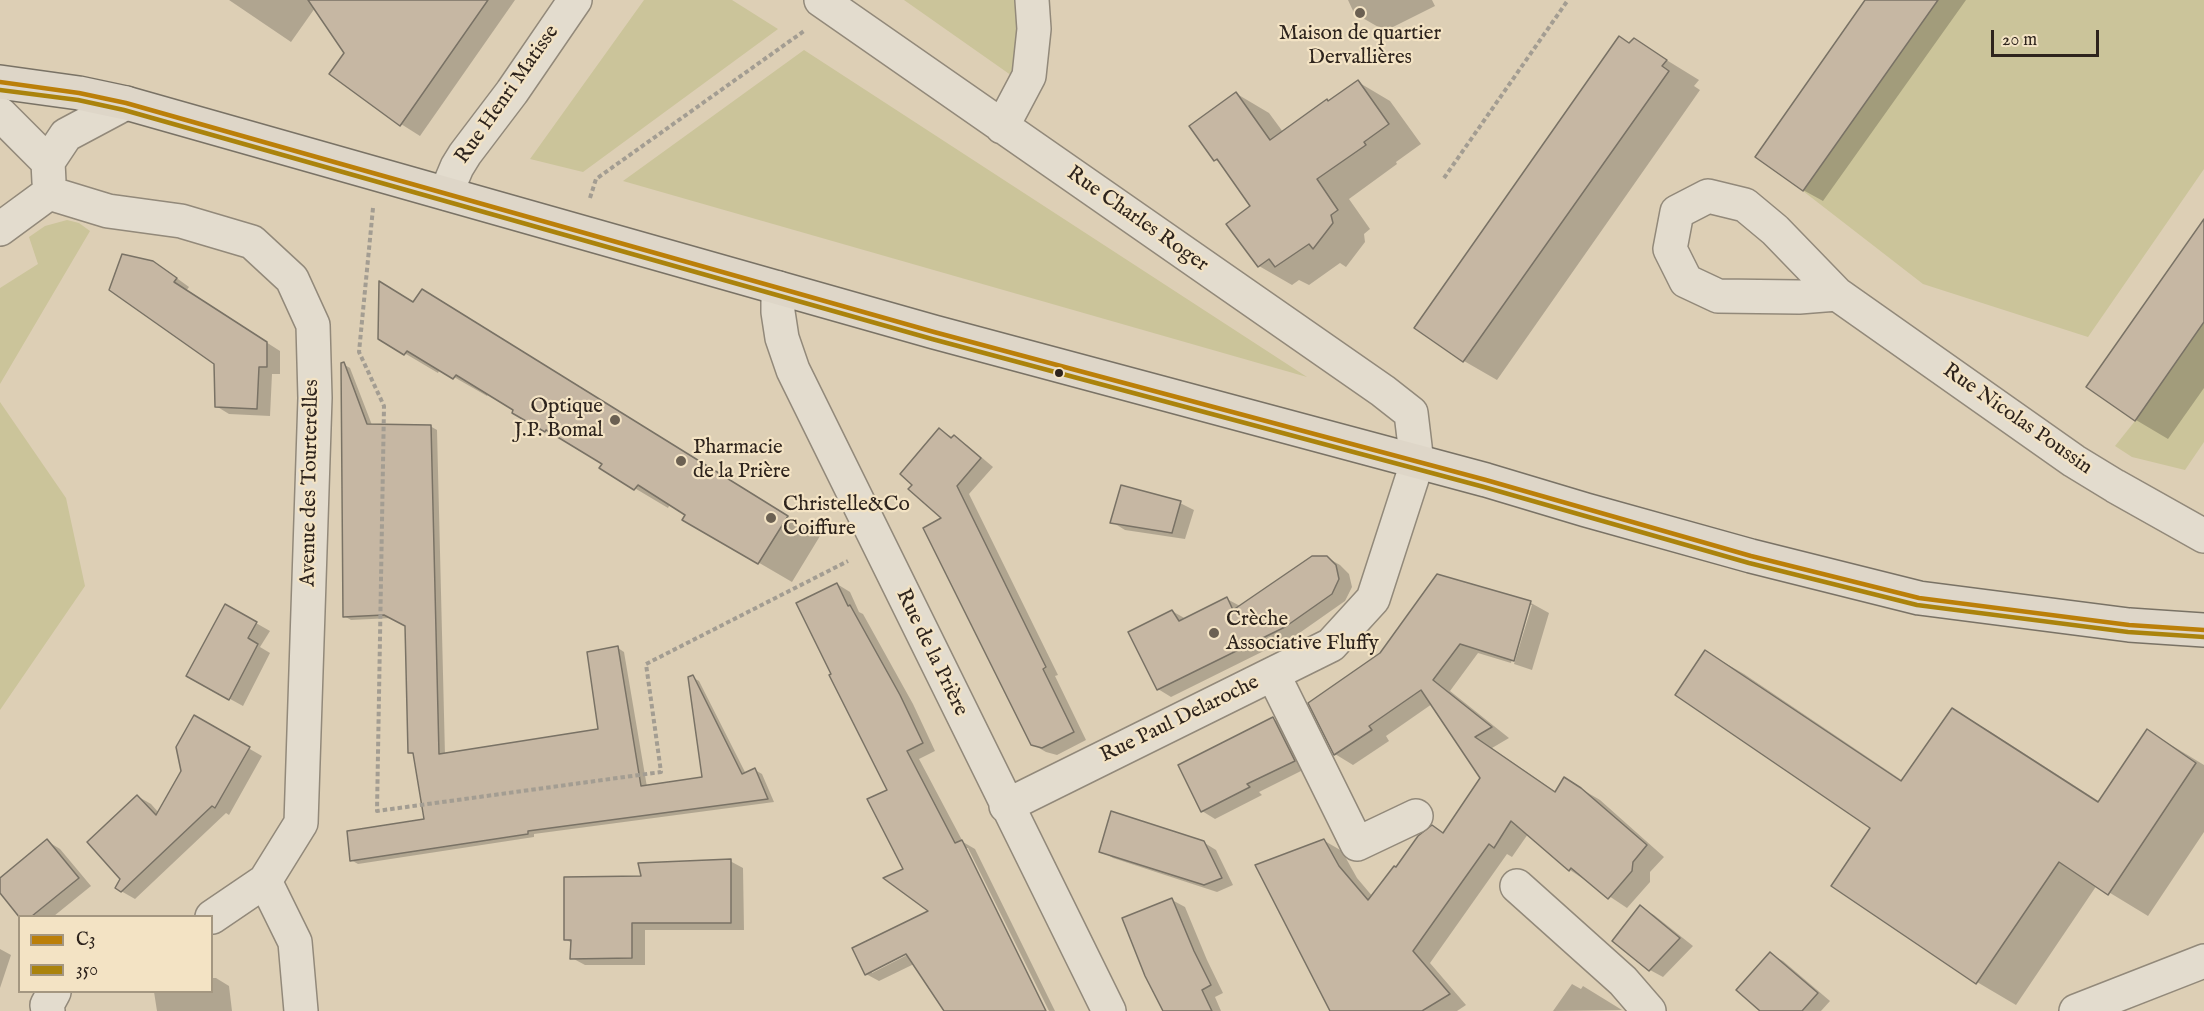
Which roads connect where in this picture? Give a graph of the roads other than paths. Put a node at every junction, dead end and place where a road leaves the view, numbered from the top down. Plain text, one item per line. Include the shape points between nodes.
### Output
1 (575, 0) edge
2 (1032, 0) edge
3 (827, 5) edge
4 (0, 82) edge
5 (126, 103) junction
6 (0, 114) edge
7 (1002, 128) junction
8 (49, 177) junction
9 (446, 193) junction
10 (0, 229) edge
11 (778, 288) junction
12 (1836, 294) junction
13 (1417, 462) junction
14 (2204, 536) edge
15 (2204, 630) edge
16 (1273, 674) junction
17 (1006, 806) junction
18 (1416, 816) dead end
19 (265, 881) junction
20 (1517, 886) dead end
21 (213, 916) edge
22 (2204, 961) edge
23 (53, 993) edge
24 (48, 1011) edge
25 (301, 1011) edge
26 (1109, 1011) edge
27 (1649, 1011) edge
28 (2076, 1011) edge

1 - 9 street, Rue Henri Matisse via 465,154
2 - 7 street via 1034,29 1029,76
3 - 7 street, Rue Charles Roger
4 - 5 main road
5 - 8 street via 66,135
5 - 9 main road
6 - 8 street
7 - 13 street, Rue Charles Roger via 1411,413
8 - 10 street
8 - 19 street, Avenue des Tourterelles via 108,211 181,221 252,242 292,279 313,325 315,398 300,823
9 - 11 main road
11 - 13 main road
11 - 17 street, Rue de la Prière via 782,338 793,370
12 - 12 street, Rue Nicolas Poussin via 1745,205 1708,196 1677,212 1670,249 1686,281 1718,296
12 - 14 street, Rue Nicolas Poussin via 2074,461
13 - 15 main road via 1751,556 1919,598 2129,625
13 - 16 street, Rue Paul Delaroche via 1373,599 1331,645
16 - 17 street, Rue Paul Delaroche
16 - 18 street via 1357,844
17 - 26 street, Rue de la Prière
19 - 21 street, Avenue des Tourterelles
19 - 25 street via 295,942
20 - 27 street via 1623,981
22 - 28 street
23 - 24 street

